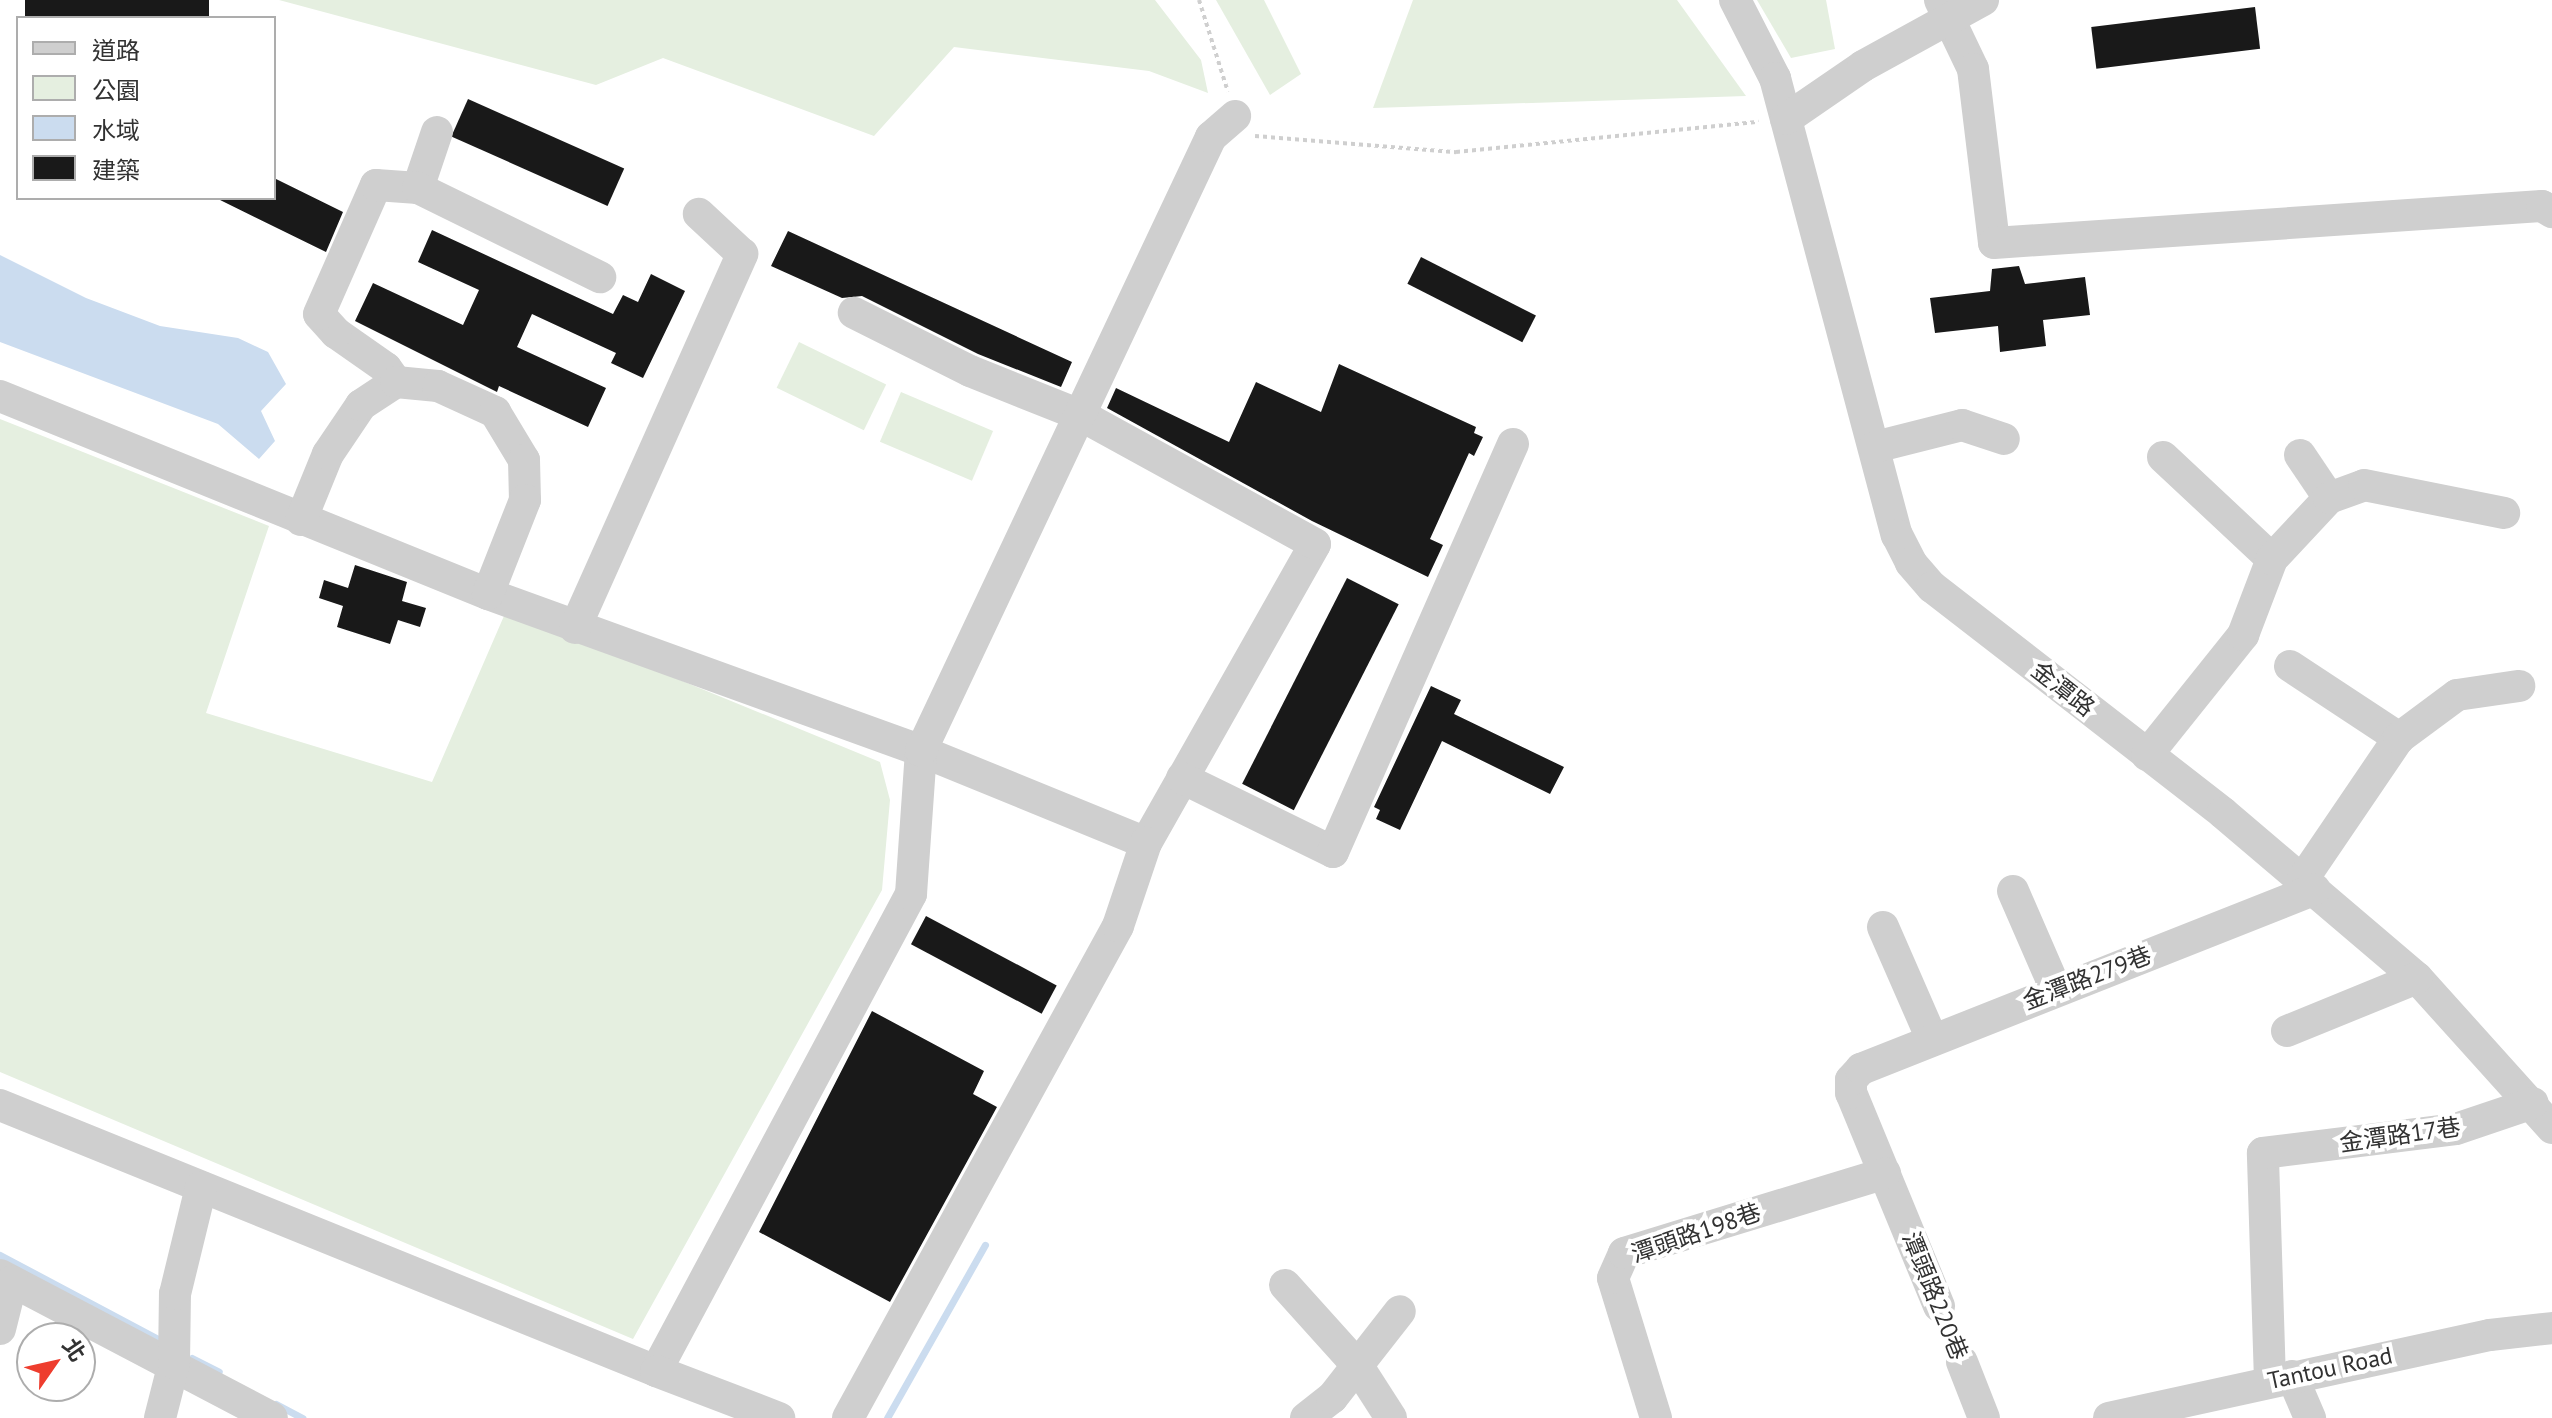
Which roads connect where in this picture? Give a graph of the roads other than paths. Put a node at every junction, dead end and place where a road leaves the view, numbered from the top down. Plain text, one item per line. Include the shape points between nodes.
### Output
1 (1735, 0) edge
2 (1983, 0) edge
3 (1944, 8) edge
4 (1235, 116) road end
5 (1786, 119) junction
6 (437, 132) dead end
7 (418, 188) junction
8 (2552, 212) edge
9 (699, 214) dead end
10 (600, 277) dead end
11 (854, 313) dead end
12 (396, 382) junction
13 (0, 396) edge
14 (1080, 415) junction
15 (2004, 439) dead end
16 (1513, 444) dead end
17 (1875, 447) junction
18 (2300, 455) dead end
19 (2163, 457) dead end
20 (2329, 498) junction
21 (2504, 513) dead end
22 (301, 520) junction
23 (2272, 559) junction
24 (488, 594) junction
25 (575, 628) junction
26 (2290, 666) dead end
27 (2519, 686) dead end
28 (2399, 738) junction
29 (921, 751) junction
30 (2147, 755) junction
31 (1182, 778) junction
32 (1146, 843) junction
33 (2309, 884) junction
34 (2013, 891) dead end
35 (1883, 927) dead end
36 (2417, 978) junction
37 (2056, 990) junction
38 (2287, 1031) dead end
39 (1932, 1039) junction
40 (1861, 1069) joint
41 (0, 1105) edge
42 (2545, 1116) edge
43 (1885, 1173) junction
44 (201, 1187) junction
45 (6, 1278) edge
46 (1285, 1285) dead end
47 (1939, 1306) dead end
48 (1400, 1311) dead end
49 (2552, 1328) edge
50 (0, 1329) edge
51 (1962, 1362) dead end
52 (174, 1363) junction
53 (1357, 1365) junction
54 (656, 1371) junction
55 (2281, 1378) junction
56 (160, 1418) edge
57 (272, 1418) edge
58 (779, 1418) edge
59 (848, 1418) edge
60 (1306, 1418) edge
61 (1391, 1418) edge
62 (1656, 1418) edge
63 (1984, 1418) edge
64 (2109, 1418) edge
65 (2310, 1418) edge

1 - 5 street, 金潭路 via 1775,78
2 - 3 street
3 - 5 street
3 - 8 street via 1973,69 1994,243 2542,206
4 - 14 street via 1211,137
5 - 17 street, 金潭路
6 - 7 street
7 - 10 street
7 - 12 street via 376,185 319,314
9 - 25 street via 742,254
11 - 14 street via 970,371
12 - 22 street via 361,405 342,428
12 - 24 street via 438,386 495,412 520,451 527,478 525,500
13 - 22 street
14 - 29 street
14 - 31 street via 1315,544
15 - 17 street via 1962,425
16 - 31 street via 1333,852
17 - 30 street, 金潭路 via 1897,535 1932,587
18 - 20 street
19 - 23 street
20 - 21 street via 2364,485
20 - 23 street
22 - 24 street
23 - 30 street via 2243,635
24 - 25 street
25 - 29 street
26 - 28 street
27 - 28 street via 2457,695
28 - 33 street
29 - 32 street
29 - 54 street via 911,894
30 - 33 street, 金潭路
31 - 32 street
32 - 59 street via 1118,926
33 - 36 street, 金潭路
33 - 37 street, 金潭路279巷
34 - 37 street
35 - 39 street
36 - 38 street
36 - 42 street, 金潭路
37 - 39 street, 金潭路279巷
39 - 40 street, 金潭路279巷
40 - 43 street, 潭頭路220巷 via 1851,1080 1851,1093
41 - 44 street
42 - 55 street, 金潭路17巷 via 2263,1153
43 - 47 street, 潭頭路220巷
43 - 62 street, 潭頭路198巷 via 1624,1253 1613,1278
44 - 52 street via 175,1294
44 - 54 street
45 - 50 street
45 - 52 street
46 - 53 street
48 - 53 street
49 - 55 street, Tantou Road via 2490,1335
51 - 63 street, 潭頭路220巷
52 - 56 street
52 - 57 street
53 - 60 street via 1332,1398
53 - 61 street
54 - 58 street
55 - 64 street, Tantou Road
55 - 65 street

